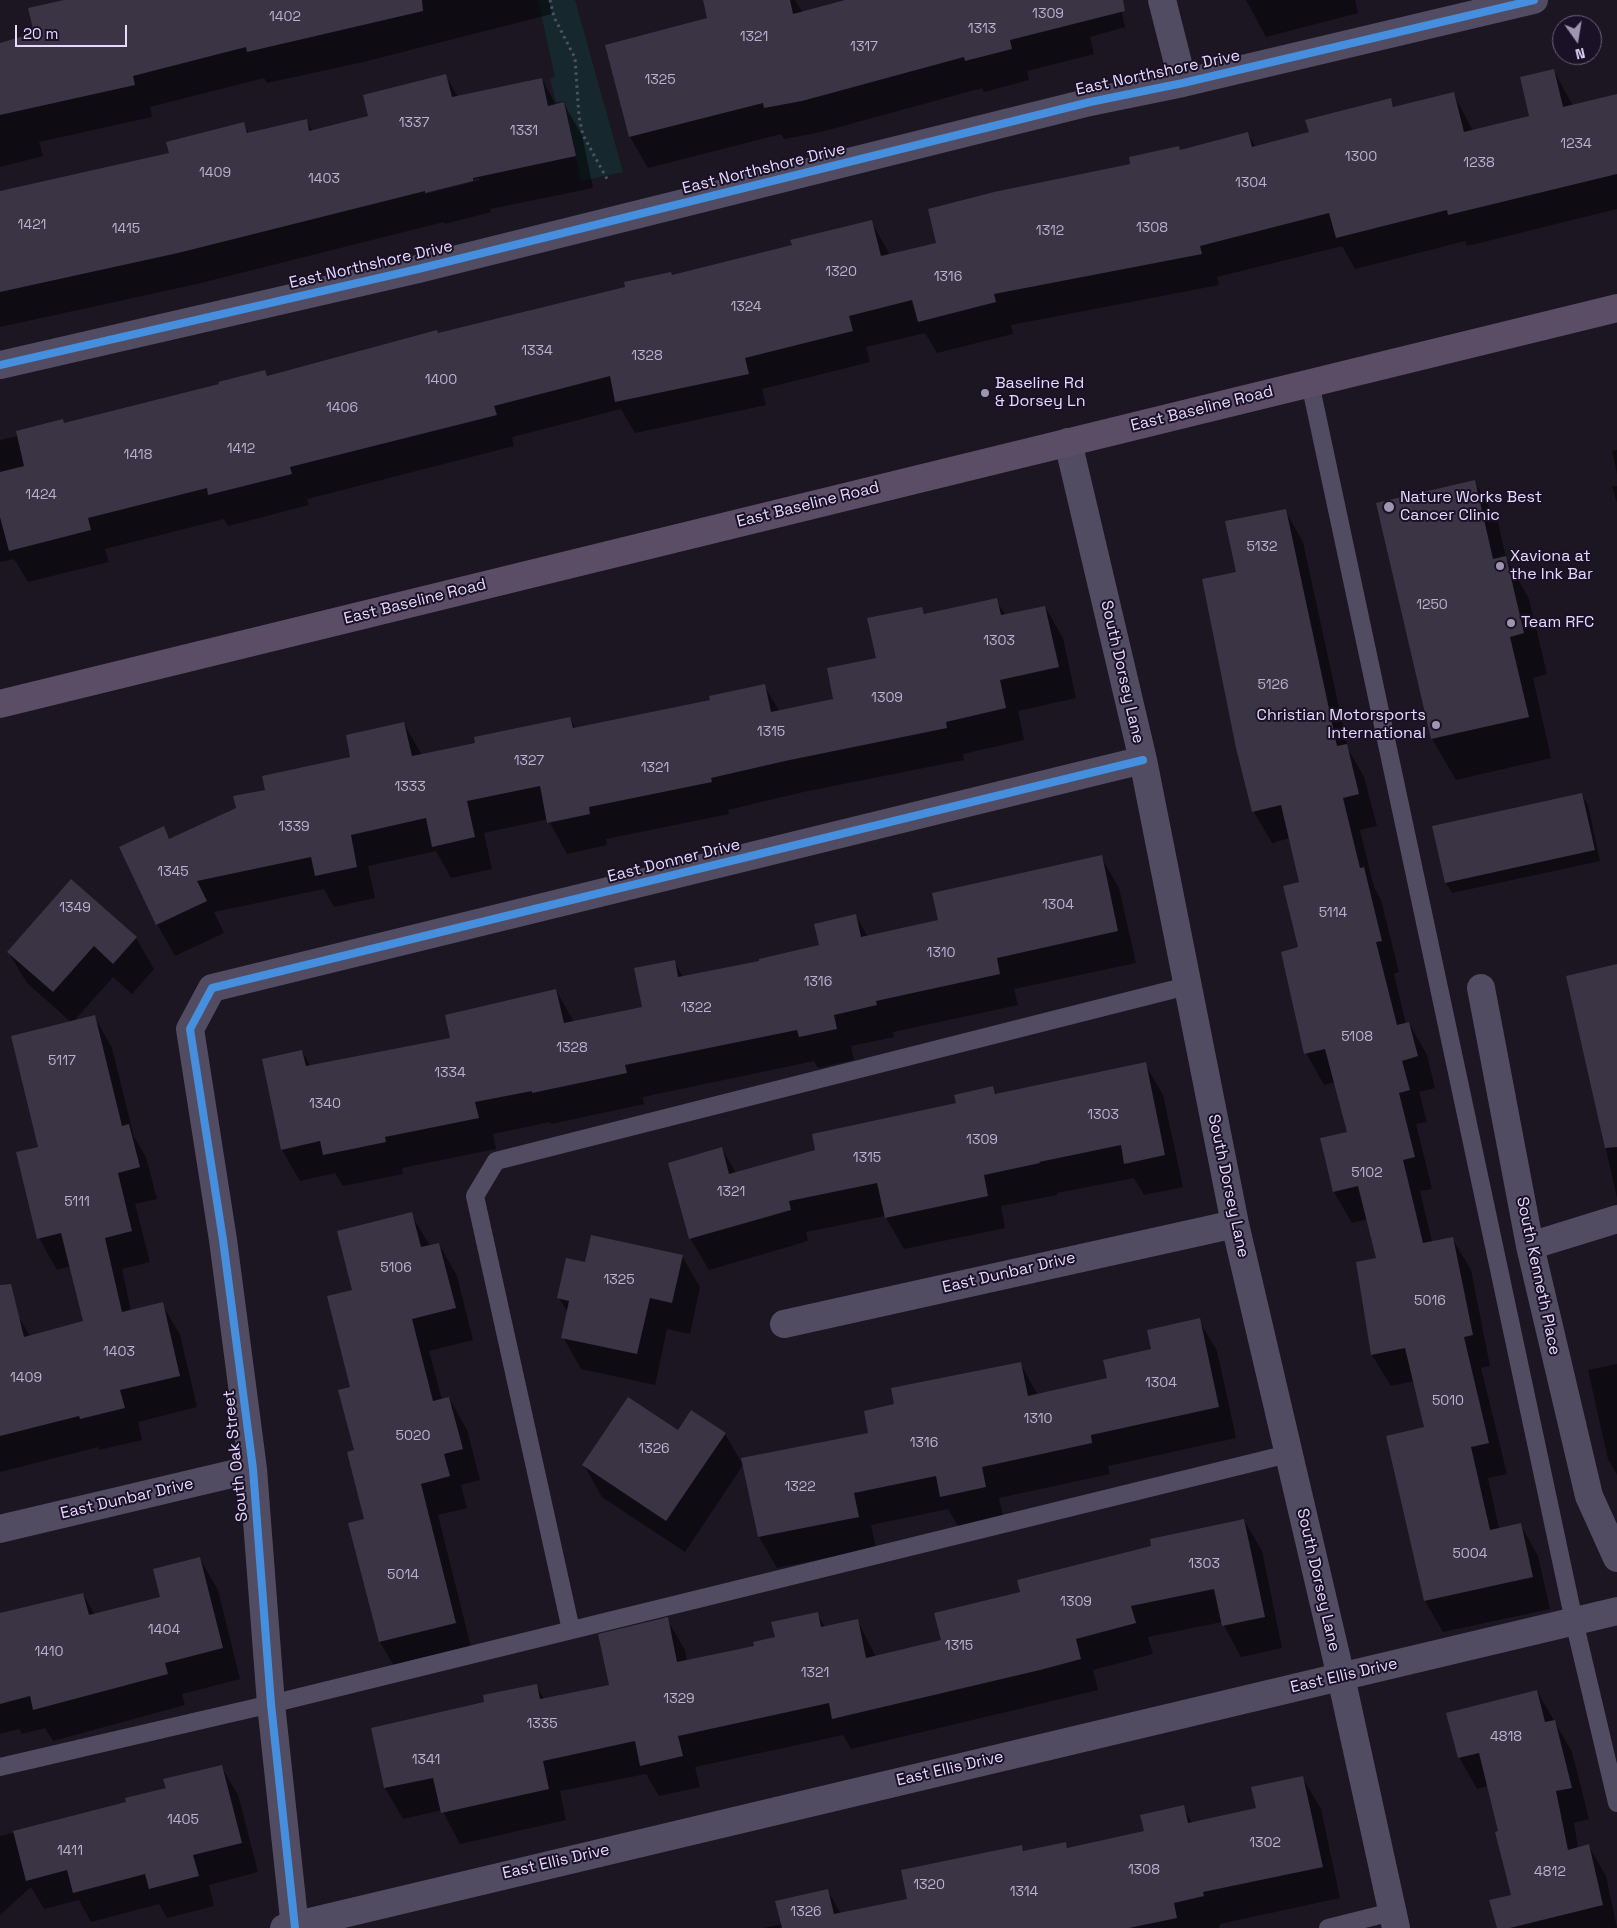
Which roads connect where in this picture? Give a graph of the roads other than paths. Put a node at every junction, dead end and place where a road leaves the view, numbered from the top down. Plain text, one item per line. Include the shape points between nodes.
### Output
1 (1162, 0) edge
2 (1534, 0) edge
3 (1183, 83) junction
4 (1617, 308) edge
5 (0, 365) edge
6 (1310, 382) junction
7 (1068, 442) junction
8 (0, 704) edge
9 (1142, 760) junction
10 (1187, 986) junction
11 (212, 988) joint
12 (1481, 988) dead end
13 (1617, 1219) edge
14 (1235, 1224) junction
15 (1530, 1246) junction
16 (784, 1324) dead end
17 (1288, 1454) junction
18 (253, 1469) junction
19 (0, 1529) edge
20 (1617, 1558) edge
21 (1617, 1612) edge
22 (1574, 1621) junction
23 (571, 1630) junction
24 (1341, 1677) junction
25 (271, 1704) junction
26 (0, 1767) edge
27 (1617, 1803) edge
28 (1394, 1920) edge
29 (291, 1927) edge
30 (1328, 1928) edge

1 - 3 street
2 - 3 street, East Northshore Drive
3 - 5 street, East Northshore Drive via 1090,102 418,269
4 - 6 main road, East Baseline Road
6 - 7 main road, East Baseline Road
6 - 22 lane
7 - 8 main road, East Baseline Road
7 - 9 street, South Dorsey Lane
9 - 10 street, South Dorsey Lane
9 - 11 street, East Donner Drive
10 - 14 street, South Dorsey Lane
10 - 23 lane via 496,1162 475,1196
11 - 18 street, South Oak Street via 190,1030 223,1240
12 - 15 street, South Kenneth Place
13 - 15 street
14 - 16 street, East Dunbar Drive
14 - 17 street, South Dorsey Lane
15 - 20 street, South Kenneth Place via 1589,1496
17 - 23 lane
17 - 24 street, South Dorsey Lane
18 - 19 street, East Dunbar Drive
18 - 25 street, South Oak Street
21 - 22 street, East Ellis Drive
22 - 24 street, East Ellis Drive
22 - 27 lane
23 - 25 lane
24 - 28 street, South Dorsey Lane
24 - 29 street, East Ellis Drive
25 - 26 lane
25 - 29 street, South Oak Street
28 - 30 lane

